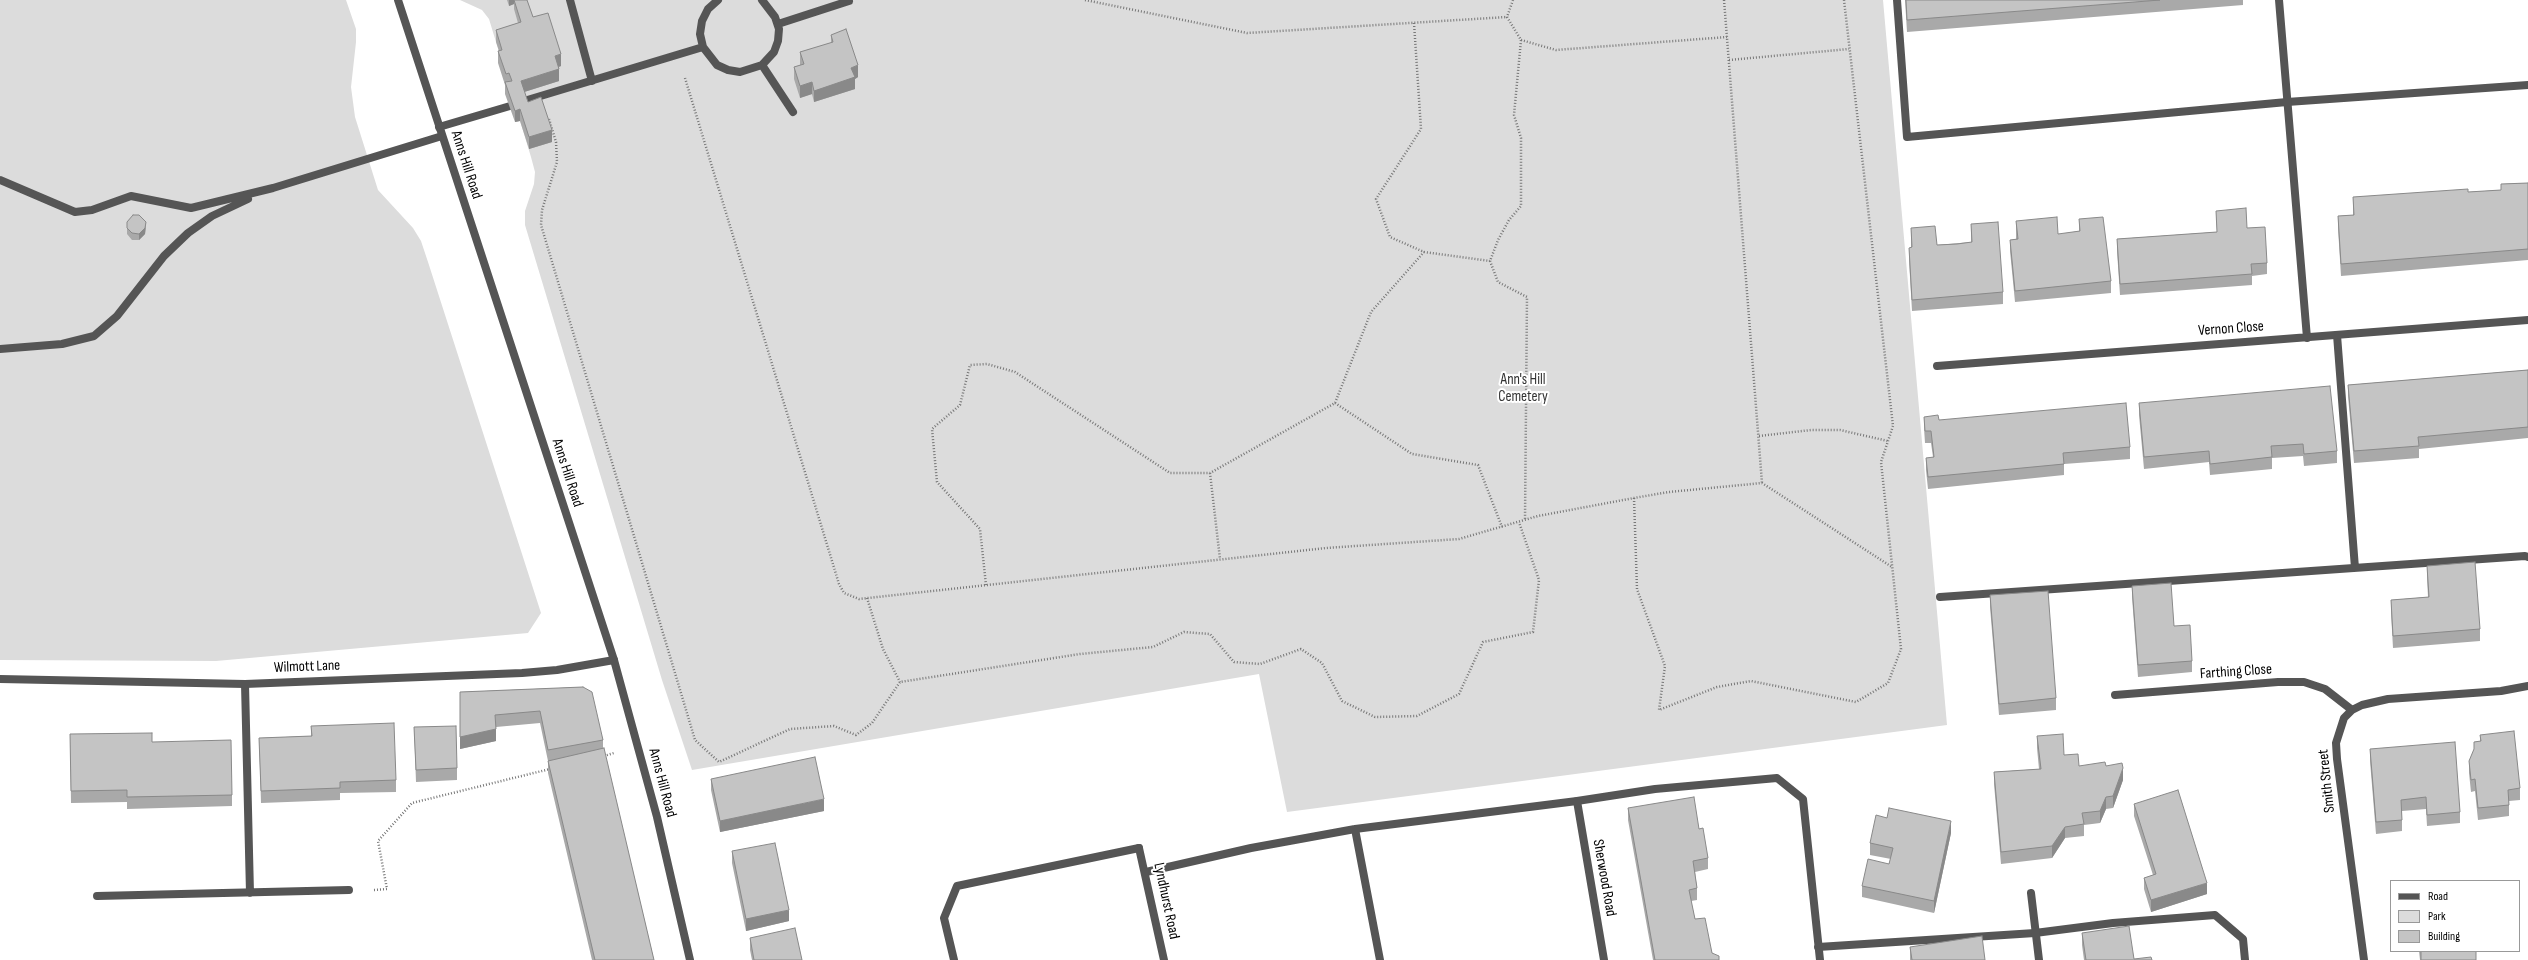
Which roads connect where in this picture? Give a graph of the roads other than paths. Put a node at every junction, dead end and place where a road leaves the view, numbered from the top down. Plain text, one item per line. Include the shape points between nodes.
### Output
1 (398, 0) edge
2 (570, 0) edge
3 (718, 0) edge
4 (762, 0) edge
5 (1897, 0) edge
6 (2279, 0) edge
7 (849, 1) edge
8 (778, 24) junction
9 (703, 47) junction
10 (762, 65) junction
11 (592, 81) junction
12 (2528, 86) edge
13 (524, 101) edge
14 (2287, 102) junction
15 (510, 106) edge
16 (793, 112) dead end
17 (439, 127) junction
18 (442, 136) junction
19 (0, 180) edge
20 (273, 188) junction
21 (2528, 320) edge
22 (2337, 335) junction
23 (2307, 338) junction
24 (0, 349) edge
25 (1937, 366) dead end
26 (2528, 557) edge
27 (2355, 568) junction
28 (1940, 597) dead end
29 (614, 660) junction
30 (0, 679) edge
31 (245, 684) junction
32 (2528, 686) edge
33 (2115, 695) dead end
34 (2352, 710) junction
35 (1577, 801) junction
36 (1356, 829) junction
37 (1146, 872) junction
38 (349, 890) road end
39 (250, 893) junction
40 (2031, 893) dead end
41 (97, 896) dead end
42 (2035, 933) junction
43 (1818, 947) junction
44 (690, 960) edge
45 (954, 960) edge
46 (1164, 960) edge
47 (1380, 960) edge
48 (1604, 960) edge
49 (1820, 960) edge
50 (2039, 960) edge
51 (2245, 960) edge
52 (2364, 960) edge

1 - 17 street, Anns Hill Road
2 - 11 street
3 - 9 street via 708,9 702,21 700,34
4 - 8 street via 772,11
5 - 14 street via 1907,137
6 - 14 street
7 - 8 street
8 - 10 street via 776,46 771,57
9 - 10 street via 713,62 728,70 746,71
9 - 11 street
10 - 16 street
11 - 13 street
12 - 14 street
14 - 23 street
15 - 17 street
17 - 18 street, Anns Hill Road
18 - 20 street
18 - 29 street, Anns Hill Road
19 - 20 street via 75,212 92,210 131,196 191,208
20 - 24 street via 225,209 188,233 164,256 117,316 94,336 75,342
21 - 22 street, Vernon Close
22 - 23 street, Vernon Close
22 - 27 street
23 - 25 street, Vernon Close
26 - 27 street
27 - 28 street
29 - 31 street, Wilmott Lane via 522,673
29 - 44 street, Anns Hill Road
30 - 31 street, Wilmott Lane
31 - 39 street
32 - 34 street via 2501,691 2388,699
33 - 34 street, Farthing Close via 2304,682 2326,689
34 - 52 street, Smith Street via 2344,718 2339,730 2336,759
35 - 36 street
35 - 43 street via 1654,789 1777,778 1803,799
35 - 48 street, Sherwood Road
36 - 37 street via 1251,848
36 - 47 street
37 - 45 street, Lyndhurst Road via 1140,848 957,886 944,918
37 - 46 street, Lyndhurst Road
38 - 39 street
39 - 41 street
40 - 42 street
42 - 43 street
42 - 50 street
42 - 51 street via 2113,922 2215,915 2243,939
43 - 49 street

